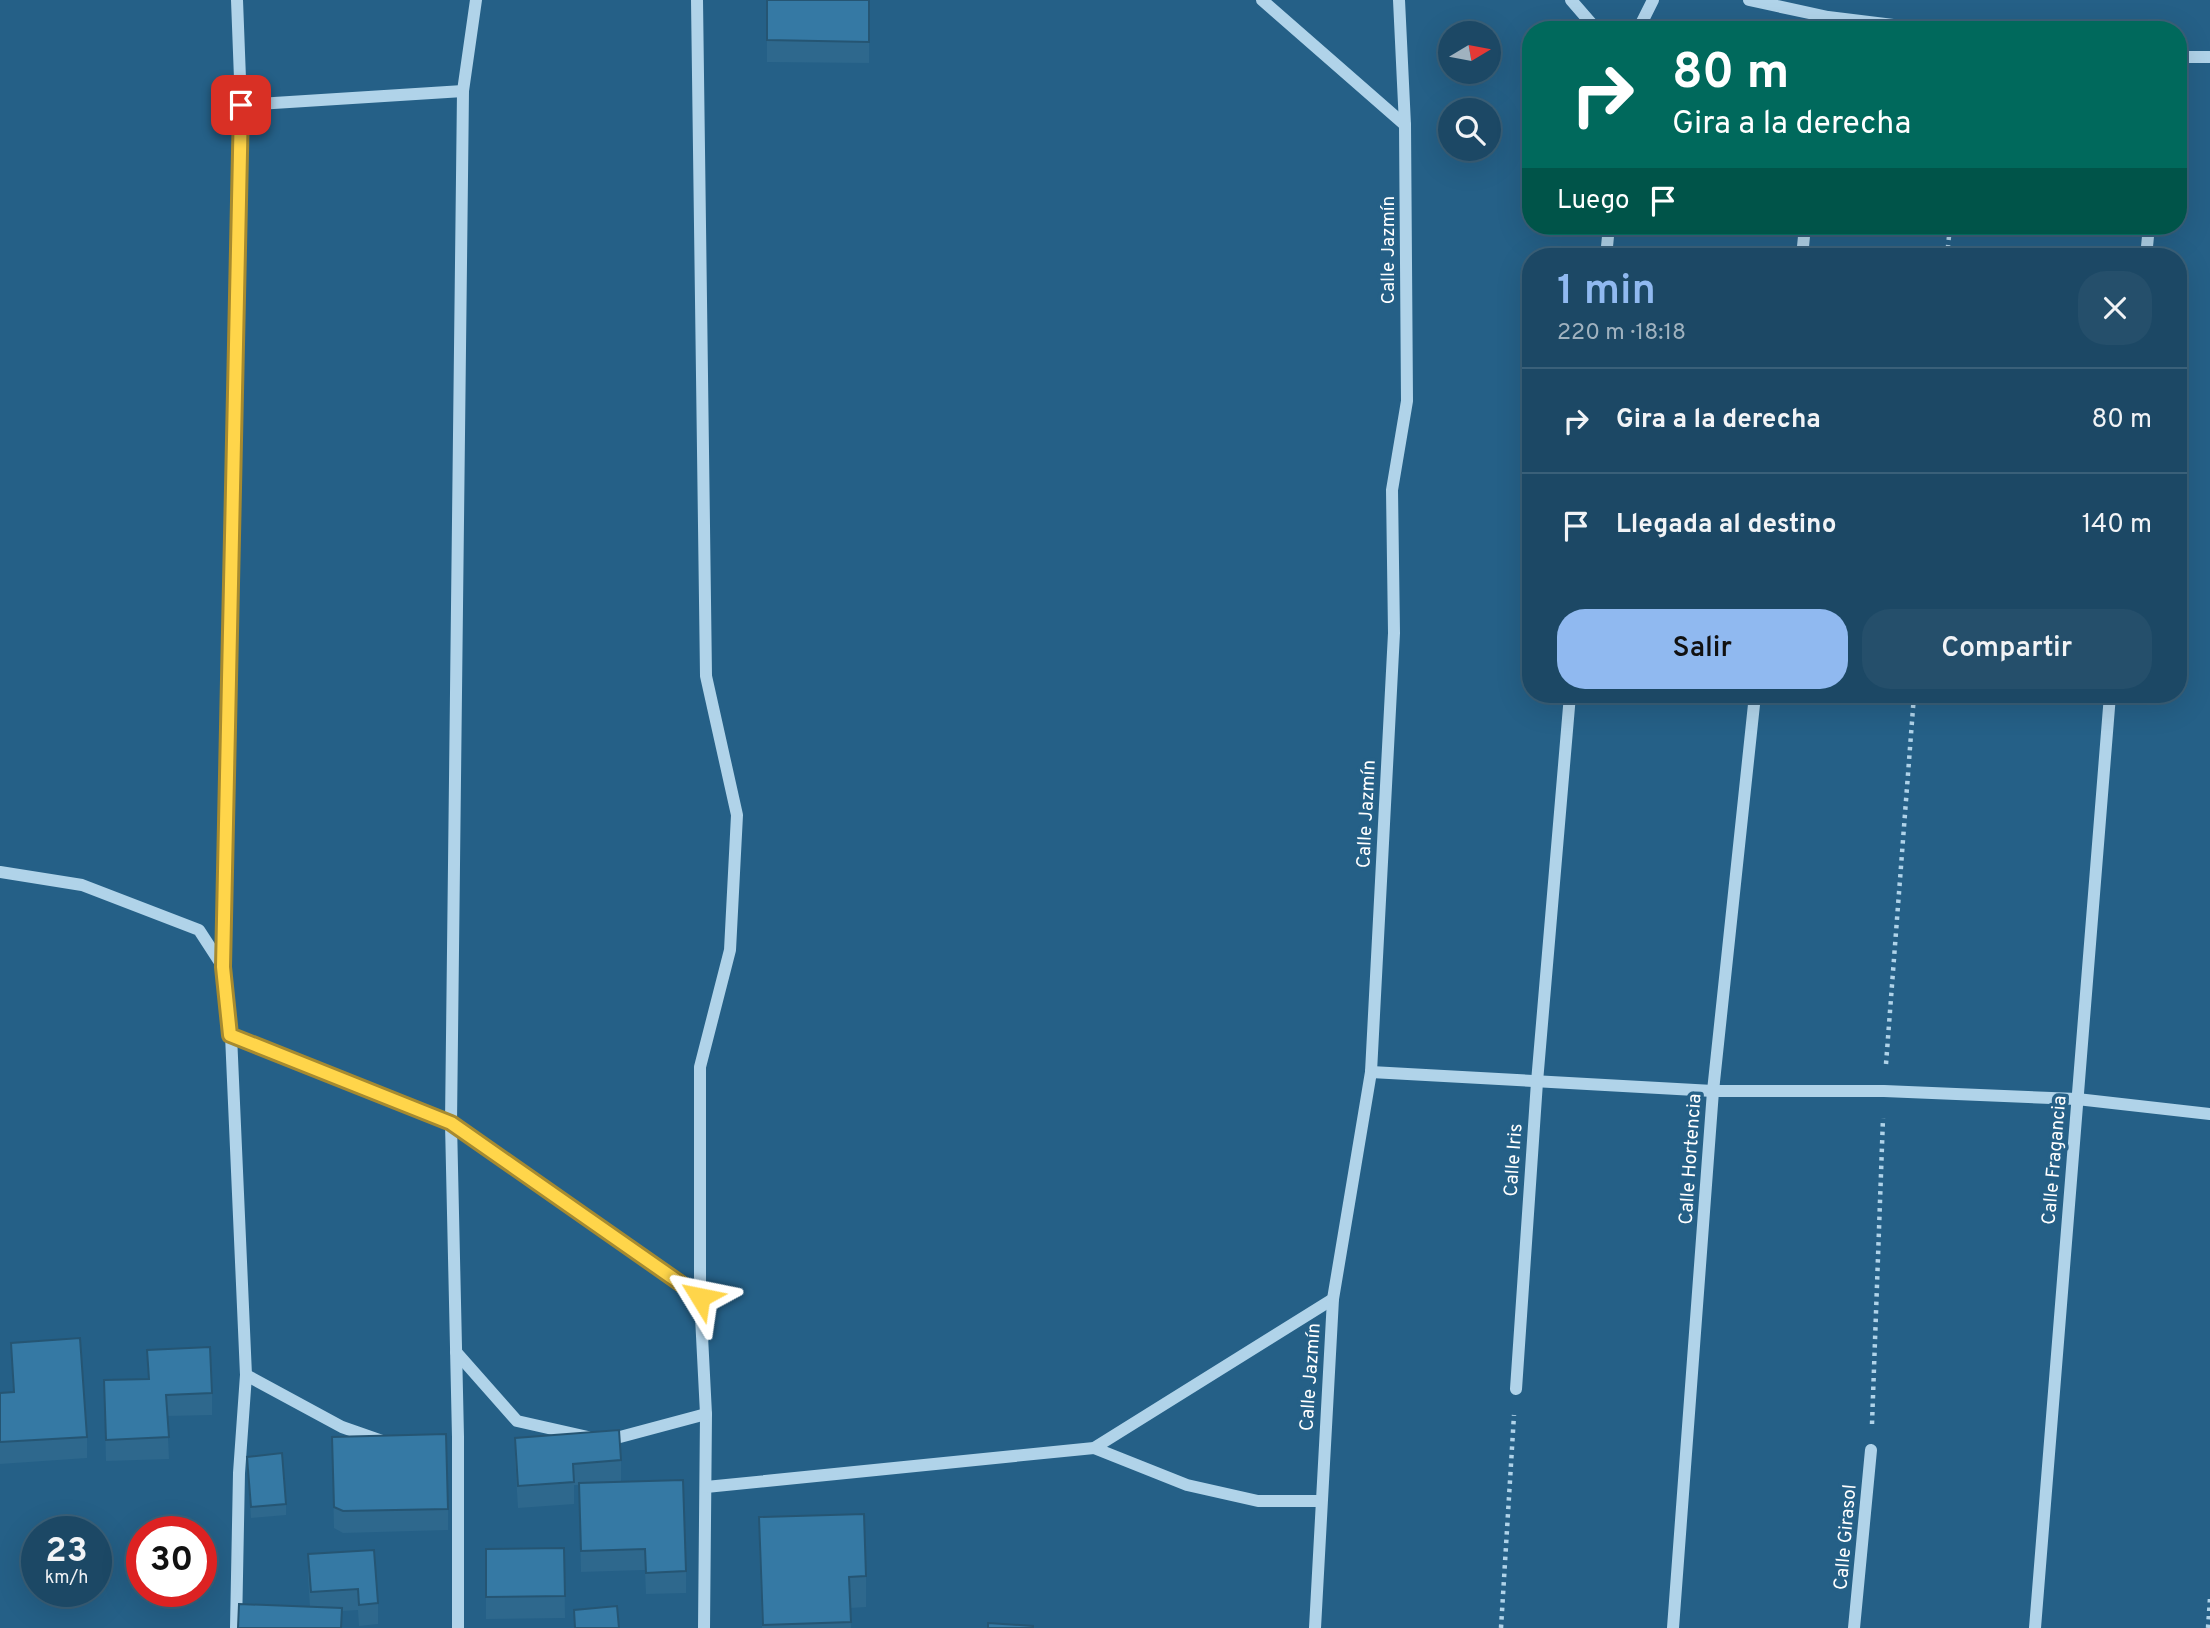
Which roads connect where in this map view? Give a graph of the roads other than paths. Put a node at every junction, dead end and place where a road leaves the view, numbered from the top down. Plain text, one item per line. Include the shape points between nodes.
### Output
1 (237, 0) edge
2 (476, 0) edge
3 (697, 0) edge
4 (1262, 0) edge
5 (1399, 0) edge
6 (1571, 0) edge
7 (1653, 0) edge
8 (1749, 0) edge
9 (1589, 21) edge
10 (1642, 21) edge
11 (1820, 21) edge
12 (2187, 57) edge
13 (2210, 57) edge
14 (463, 91) junction
15 (241, 105) junction
16 (1405, 125) junction
17 (1569, 703) edge
18 (1754, 703) edge
19 (2109, 703) edge
20 (0, 872) edge
21 (223, 967) junction
22 (230, 1035) junction
23 (1371, 1072) junction
24 (1537, 1082) junction
25 (1713, 1091) junction
26 (2077, 1098) junction
27 (2210, 1114) edge
28 (451, 1123) junction
29 (700, 1297) junction
30 (1333, 1299) junction
31 (456, 1352) junction
32 (246, 1375) junction
33 (1516, 1389) road end
34 (706, 1414) junction
35 (400, 1442) edge
36 (1094, 1447) junction
37 (1871, 1450) dead end
38 (706, 1487) junction
39 (1320, 1501) junction
40 (236, 1628) edge
41 (458, 1628) edge
42 (704, 1628) edge
43 (1315, 1628) edge
44 (1673, 1628) edge
45 (1854, 1628) edge
46 (2035, 1628) edge

1 - 15 street
2 - 14 street
3 - 29 street via 706,676 737,815 730,950 700,1067
4 - 16 street
5 - 16 street, Calle Jazmín
6 - 9 street
7 - 10 street
8 - 11 street
12 - 13 street
14 - 15 street
14 - 28 street
15 - 21 street
16 - 23 street, Calle Jazmín via 1407,401 1392,490 1394,633
17 - 24 street, Calle Iris
18 - 25 street, Calle Hortencia
19 - 26 street, Calle Fragancia
20 - 21 street via 82,885 200,930
21 - 22 street
22 - 28 street
22 - 32 street
23 - 24 street
23 - 30 street, Calle Jazmín
24 - 25 street
24 - 33 street, Calle Iris
25 - 26 street
25 - 44 street, Calle Hortencia
26 - 27 street
26 - 46 street, Calle Fragancia
28 - 29 street
28 - 31 street
29 - 34 street
30 - 36 street
30 - 39 street, Calle Jazmín
31 - 34 street via 517,1421 607,1442
31 - 41 street via 453,1437
32 - 35 street via 342,1427 388,1443
32 - 40 street
34 - 38 street
36 - 38 street
36 - 39 street via 1187,1485 1258,1501
37 - 45 street, Calle Girasol
38 - 42 street
39 - 43 street, Calle Jazmín

